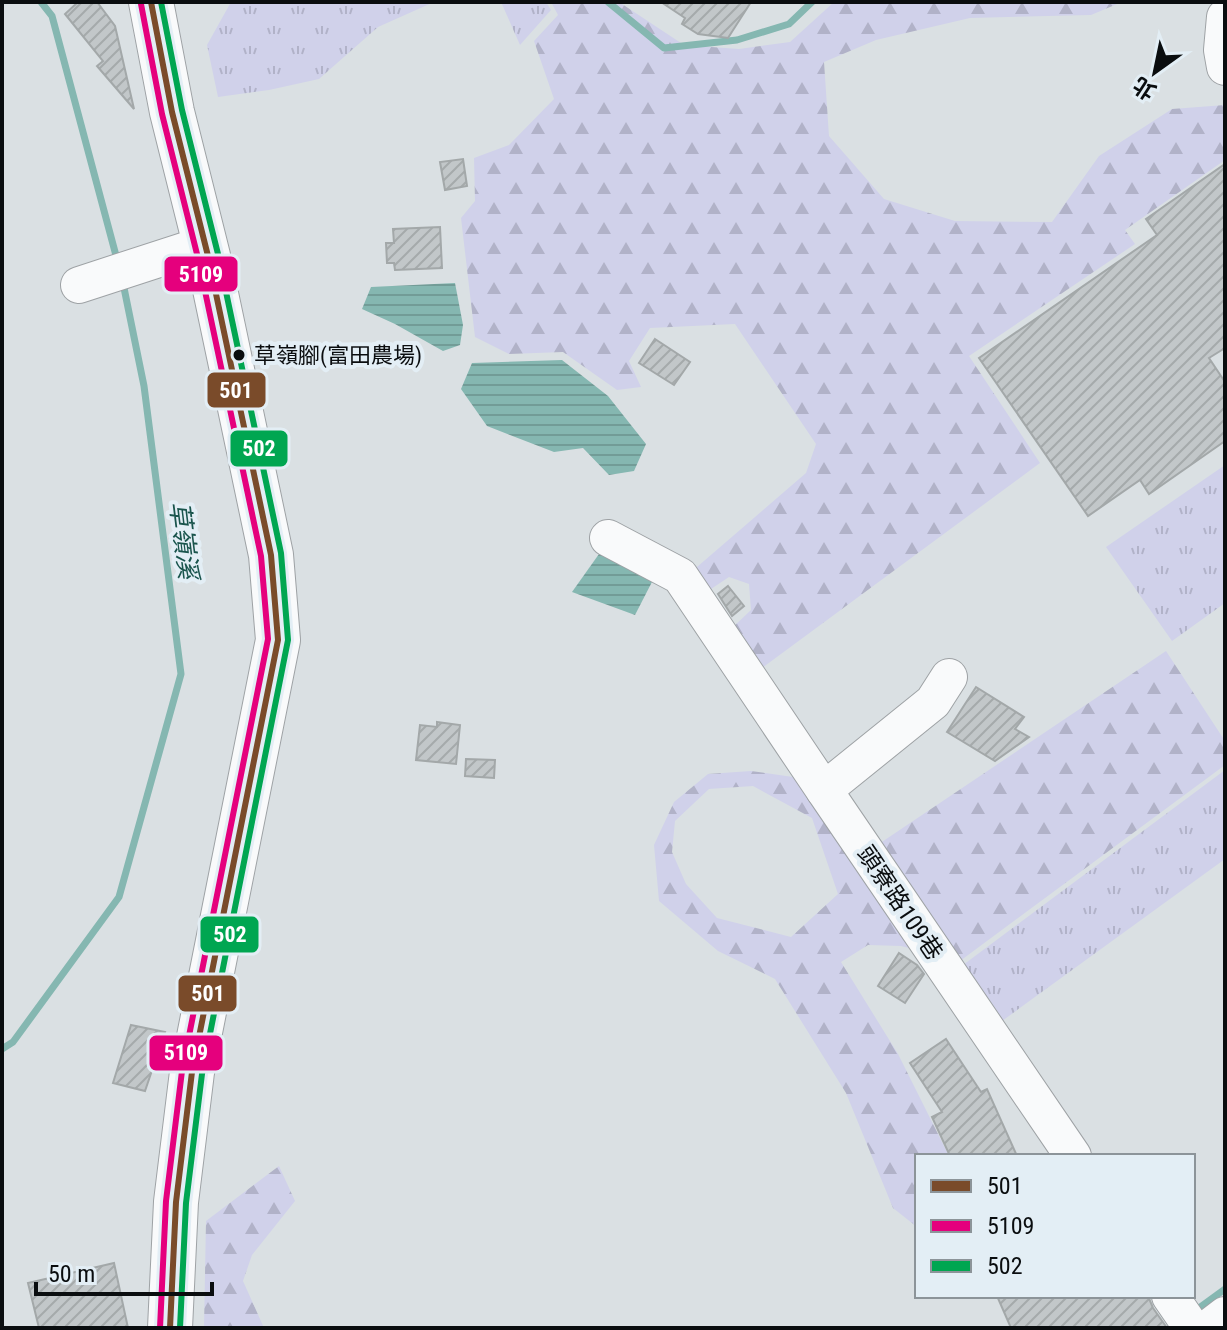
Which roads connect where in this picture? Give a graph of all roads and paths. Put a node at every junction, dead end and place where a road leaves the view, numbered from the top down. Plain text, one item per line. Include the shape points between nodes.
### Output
1 (151, 2) edge
2 (1225, 17) edge
3 (1225, 67) edge
4 (205, 244) junction
5 (79, 285) dead end
6 (608, 538) dead end
7 (949, 677) dead end
8 (824, 790) junction
9 (1072, 1154) edge
10 (1171, 1298) edge
11 (1225, 1315) edge
12 (170, 1328) edge
13 (1192, 1328) edge
14 (1208, 1328) edge

1 - 4 main road
2 - 3 street
4 - 5 street
4 - 12 main road via 271,555 278,640 192,1072 176,1202
6 - 8 street, 頭寮路109巷 via 680,576
7 - 8 street via 933,702
8 - 9 street, 頭寮路109巷
10 - 13 street
11 - 14 street

